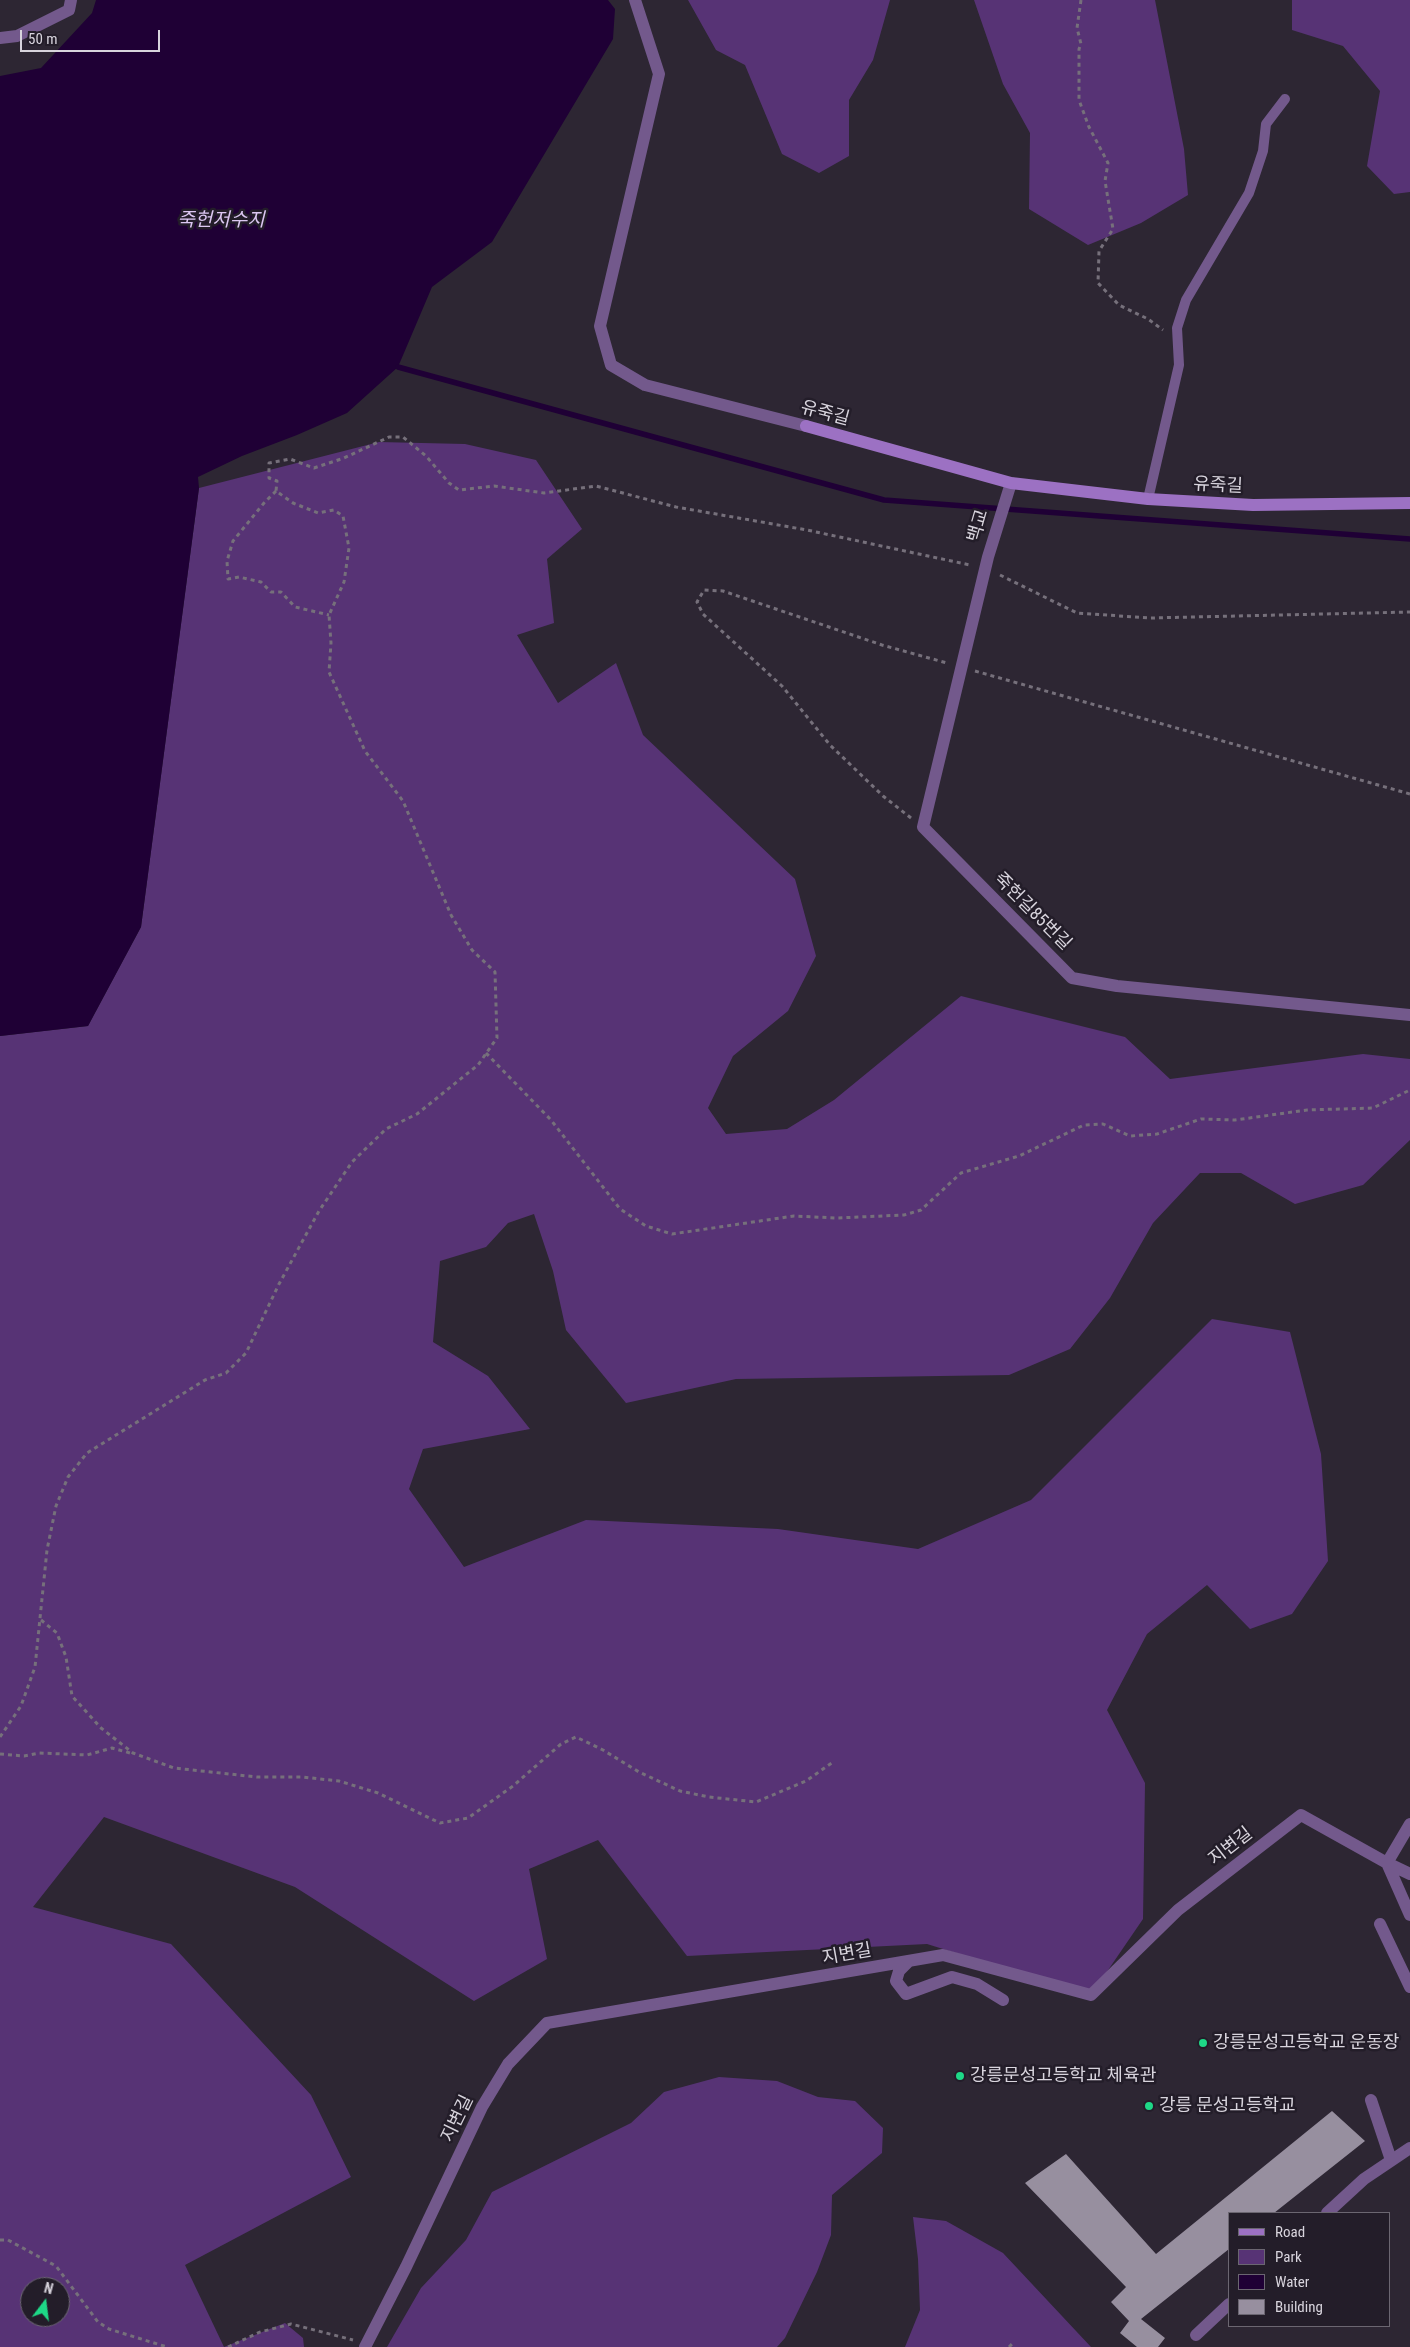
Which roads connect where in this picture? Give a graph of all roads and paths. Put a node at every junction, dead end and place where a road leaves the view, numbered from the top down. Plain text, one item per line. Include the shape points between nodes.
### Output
1 (72, 0) edge
2 (635, 0) edge
3 (1081, 0) edge
4 (0, 38) edge
5 (1285, 99) dead end
6 (1178, 350) junction
7 (1011, 483) junction
8 (596, 486) dead end
9 (276, 492) junction
10 (1148, 499) junction
11 (1410, 503) edge
12 (329, 614) junction
13 (961, 667) junction
14 (1410, 794) edge
15 (923, 827) junction
16 (1410, 1015) edge
17 (486, 1053) junction
18 (1410, 1090) edge
19 (41, 1620) junction
20 (0, 1737) edge
21 (134, 1753) junction
22 (0, 1754) edge
23 (833, 1762) dead end
24 (1410, 1824) edge
25 (1387, 1863) junction
26 (1410, 1874) edge
27 (1410, 1916) edge
28 (1380, 1924) dead end
29 (909, 1961) junction
30 (1410, 1987) edge
31 (1003, 2000) dead end
32 (1371, 2100) dead end
33 (1410, 2148) edge
34 (1391, 2160) junction
35 (1328, 2212) edge
36 (0, 2240) edge
37 (1228, 2305) edge
38 (1196, 2335) dead end
39 (1014, 2342) dead end
40 (366, 2346) edge
41 (167, 2347) edge
42 (228, 2347) edge
43 (1009, 2347) edge

1 - 4 street via 68,10 17,36
2 - 7 street, 유죽길 via 660,74 600,326 612,365 645,385
3 - 6 path via 1077,28 1081,44 1079,100 1108,163 1105,181 1113,229 1099,251 1098,283 1119,305 1162,328
5 - 6 lane via 1266,124 1263,151 1249,192 1186,300 1177,328
6 - 10 lane via 1179,365
7 - 10 street, 유죽길
7 - 13 street, 백교 via 988,557
8 - 9 path via 544,493 494,486 460,490 448,483 426,456 403,437 389,437 314,468 290,459 270,463 269,478 277,481
9 - 12 path via 318,513 334,510 344,516 349,548 344,582
9 - 12 path via 234,541 228,561 228,579 239,577 261,582 271,592 281,592 295,607
10 - 11 street, 유죽길 via 1253,505
12 - 17 path via 329,672 351,721 365,750 403,801 451,915 472,950 495,972 497,1038
13 - 14 path
13 - 15 street
13 - 15 path via 723,591 704,590 697,602 703,614 782,686 830,745 883,796
15 - 16 street, 죽헌길85번길 via 1072,978 1117,986
17 - 18 path via 551,1120 620,1209 646,1226 672,1234 794,1216 904,1215 921,1210 961,1173 1019,1156 1084,1125 1103,1124 1130,1136 1157,1134 1200,1119 1235,1120 1307,1110 1373,1108
17 - 19 path via 478,1065 417,1114 386,1129 352,1162 319,1211 246,1353 233,1367 152,1411 87,1453 68,1477 56,1506
19 - 20 path via 35,1667 22,1706
19 - 21 path via 57,1633 66,1658 72,1696 102,1728
21 - 22 path via 112,1748 87,1755
21 - 23 path via 174,1768 339,1781 378,1793 440,1823 468,1818 513,1786 561,1744 576,1737 680,1791 756,1802 806,1781
24 - 25 street
25 - 26 street
25 - 27 street
25 - 29 street, 지변길 via 1300,1815 1178,1910 1091,1996 943,1955
28 - 30 street
29 - 31 street via 899,1971 896,1981 906,1994 952,1977 977,1984
29 - 40 street, 지변길 via 547,2023 508,2064 482,2107
32 - 34 street
33 - 34 street
34 - 35 street via 1364,2179
36 - 41 path via 8,2240 56,2266 98,2322 109,2329
37 - 38 street
39 - 43 path
40 - 42 path via 292,2324 260,2332

